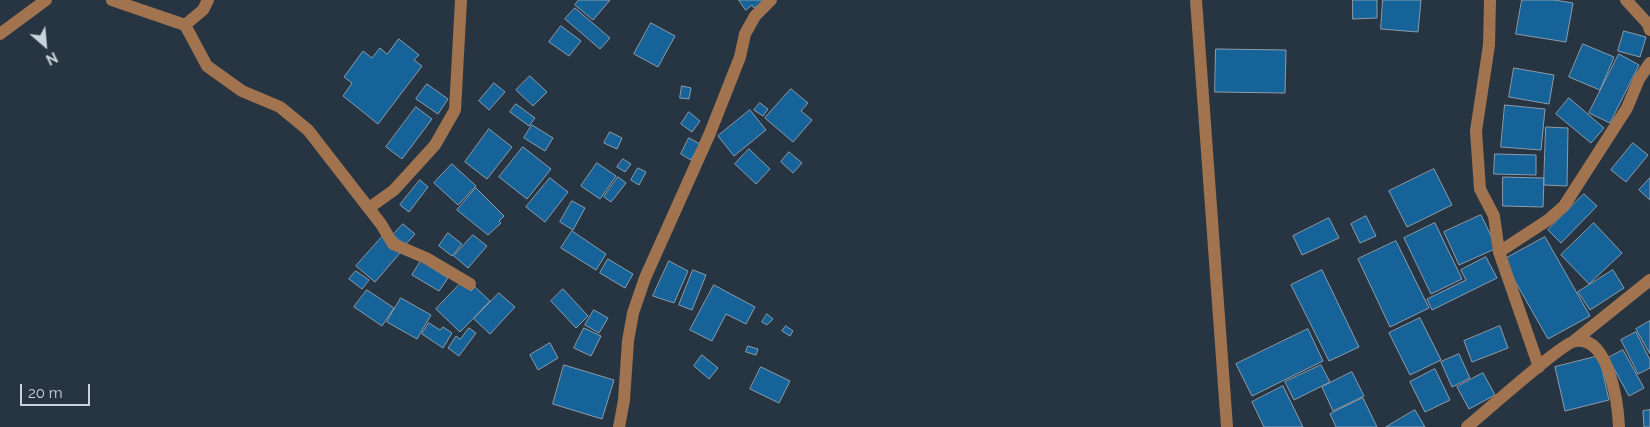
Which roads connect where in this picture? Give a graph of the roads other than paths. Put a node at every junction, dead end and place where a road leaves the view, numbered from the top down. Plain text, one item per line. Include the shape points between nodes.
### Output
1 (46, 0) edge
2 (112, 0) edge
3 (208, 0) edge
4 (461, 0) edge
5 (771, 0) edge
6 (1196, 0) edge
7 (1490, 0) edge
8 (1626, 0) edge
9 (185, 25) junction
10 (1650, 30) edge
11 (0, 34) edge
12 (1650, 63) edge
13 (369, 208) junction
14 (1499, 252) junction
15 (1650, 280) edge
16 (470, 284) dead end
17 (1574, 341) junction
18 (1539, 367) junction
19 (619, 427) edge
20 (1226, 427) edge
21 (1468, 427) edge
22 (1619, 427) edge

1 - 11 street
2 - 9 street
3 - 9 street
4 - 13 street via 455,110 429,151 394,190
5 - 19 street via 755,16 745,34 740,57 710,132 645,278 628,341
6 - 20 street
7 - 14 street via 1489,45 1479,102 1477,149 1480,189 1494,216
8 - 10 street
9 - 13 street via 208,66 242,91 280,107 308,130
12 - 14 street via 1638,79 1627,108 1564,206 1542,225
13 - 16 street via 393,244 426,258
14 - 18 street
15 - 17 street
17 - 18 street
17 - 22 street via 1586,342 1600,351 1617,400
18 - 21 street

